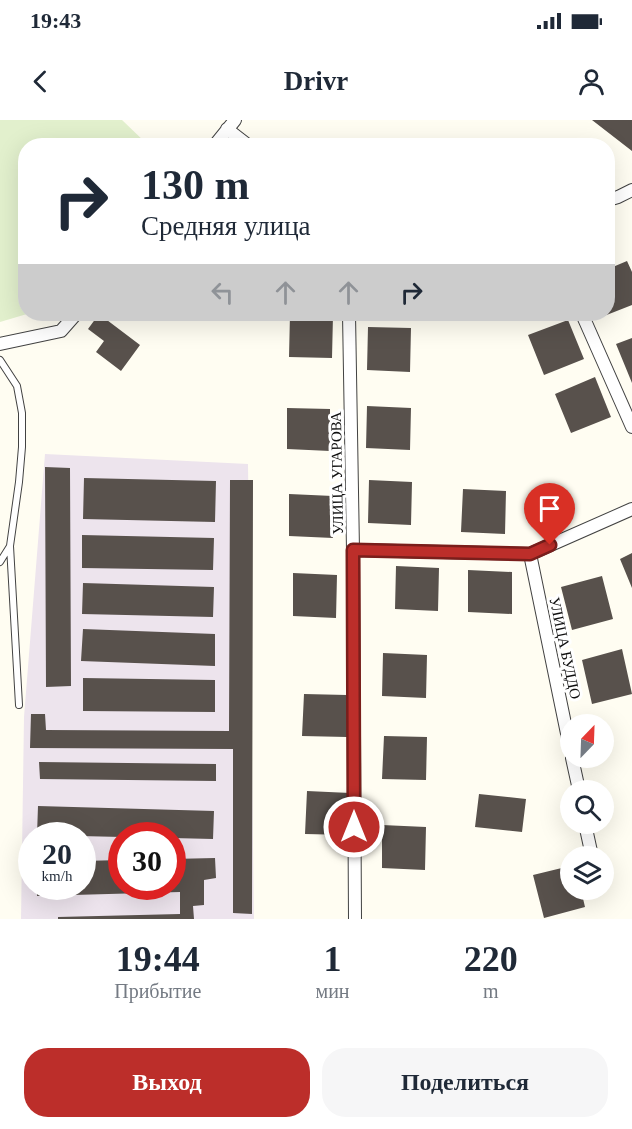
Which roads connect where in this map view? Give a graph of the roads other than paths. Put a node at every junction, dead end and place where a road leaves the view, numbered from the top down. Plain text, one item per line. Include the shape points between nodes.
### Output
1 (231, 125) edge
2 (220, 138) edge
3 (242, 138) edge
4 (632, 190) edge
5 (615, 198) edge
6 (70, 321) edge
7 (349, 321) edge
8 (585, 321) edge
9 (0, 344) edge
10 (0, 360) edge
11 (632, 428) edge
12 (632, 509) edge
13 (10, 546) junction
14 (353, 550) junction
15 (530, 554) junction
16 (0, 562) edge
17 (19, 705) dead end
18 (563, 714) edge
19 (355, 919) edge

1 - 2 street
1 - 3 street
4 - 5 street
6 - 9 street via 61,331
7 - 14 street, УЛИЦА УГАРОВА
8 - 11 street
10 - 13 lane via 16,386 22,413 19,482
12 - 15 street
13 - 16 lane
13 - 17 lane
14 - 15 street
14 - 19 street, УЛИЦА УГАРОВА
15 - 18 street, УЛИЦА БУДДО

